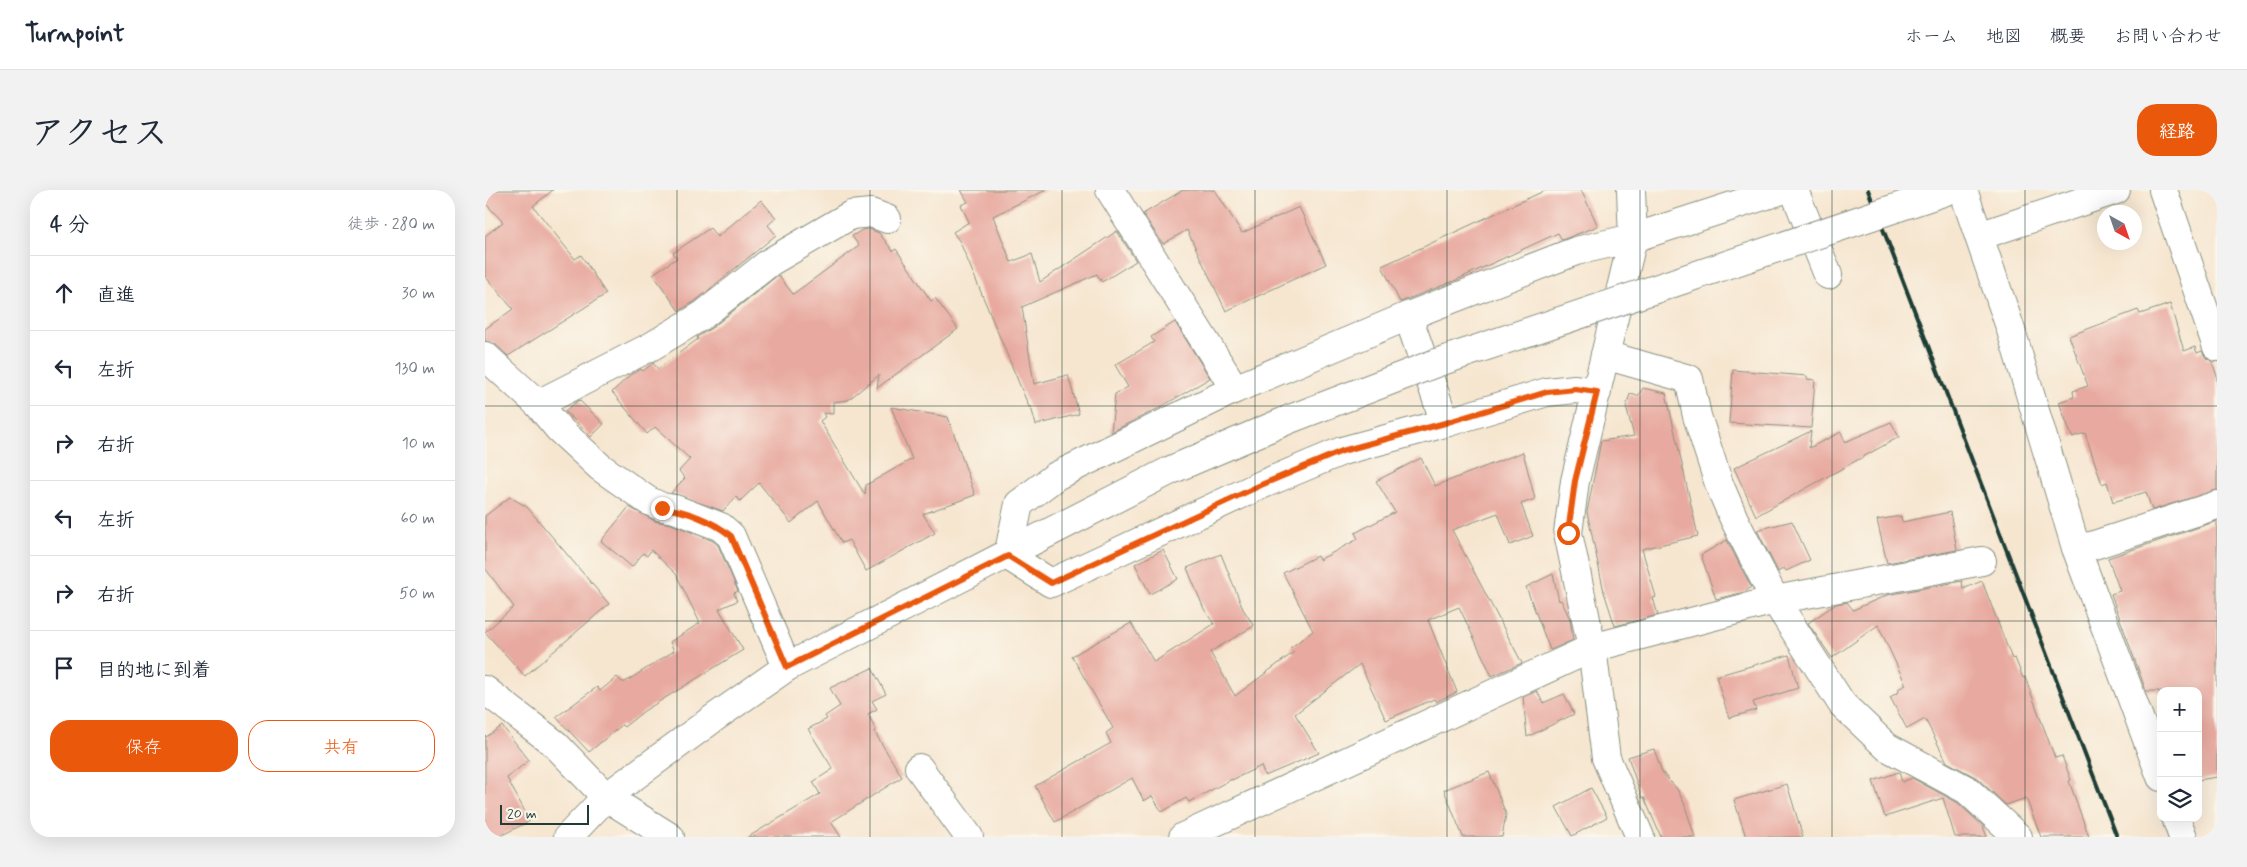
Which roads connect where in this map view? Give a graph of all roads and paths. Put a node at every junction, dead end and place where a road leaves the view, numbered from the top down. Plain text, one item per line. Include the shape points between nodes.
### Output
1 (1110, 190) edge
2 (1631, 190) edge
3 (1782, 190) edge
4 (1793, 190) edge
5 (1949, 190) edge
6 (1963, 190) edge
7 (2116, 190) edge
8 (2163, 190) edge
9 (887, 219) dead end
10 (1979, 236) junction
11 (1633, 238) junction
12 (1828, 275) dead end
13 (1409, 316) junction
14 (2217, 346) edge
15 (1605, 355) junction
16 (485, 356) edge
17 (1235, 389) junction
18 (1597, 392) junction
19 (537, 404) junction
20 (1445, 423) junction
21 (2217, 505) edge
22 (2076, 548) junction
23 (1008, 556) junction
24 (1982, 561) dead end
25 (1775, 600) junction
26 (1592, 648) junction
27 (787, 667) junction
28 (485, 690) edge
29 (2157, 766) edge
30 (919, 768) dead end
31 (606, 798) junction
32 (2177, 822) edge
33 (568, 837) edge
34 (670, 837) edge
35 (969, 837) edge
36 (1183, 837) edge
37 (1640, 837) edge
38 (2018, 837) edge
39 (2183, 837) edge

1 - 17 street
2 - 11 street
3 - 11 street
4 - 12 street
5 - 23 street, bridge via 1436,363 1290,419 1171,470
6 - 10 street
7 - 10 street
8 - 14 street
9 - 19 street via 871,213 851,215 770,262 703,315 652,346
10 - 22 street via 2010,327
11 - 13 street via 1576,251
11 - 15 street
13 - 17 street
13 - 20 street
15 - 18 street
15 - 25 street via 1689,379 1719,484
16 - 19 street
17 - 23 street via 1056,476 1019,504
18 - 20 street via 1575,389 1547,392
18 - 26 street via 1575,481 1568,533
19 - 27 street via 559,430 600,466 647,500 721,527 731,536
20 - 23 street via 1342,451 1051,583
21 - 22 street
22 - 29 street
23 - 27 street
24 - 25 street
25 - 26 street
25 - 38 street via 1842,704 1887,747 1967,790
26 - 36 street
26 - 37 street via 1606,758
27 - 31 street
28 - 31 street via 555,744
30 - 35 street
31 - 33 street
31 - 34 street
32 - 39 street

